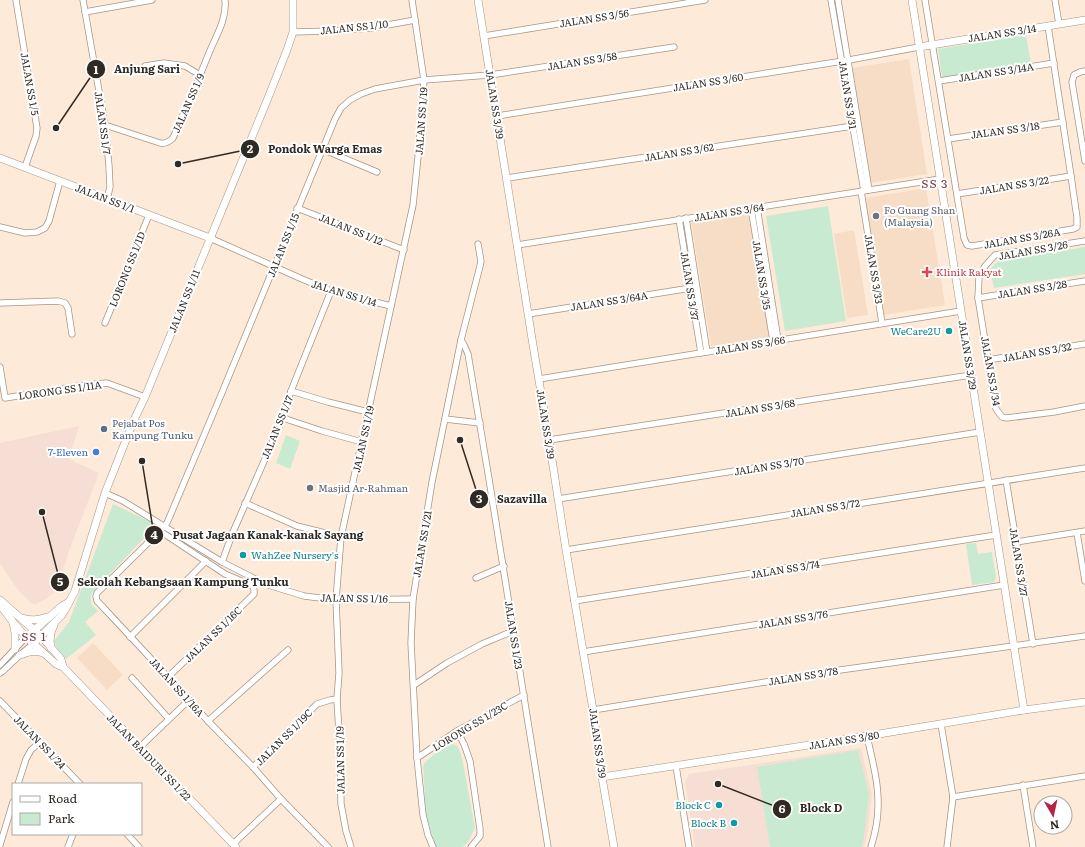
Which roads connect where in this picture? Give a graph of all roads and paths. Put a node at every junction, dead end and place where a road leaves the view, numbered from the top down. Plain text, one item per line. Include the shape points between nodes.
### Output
1 (16, 0) edge
2 (83, 0) edge
3 (152, 0) edge
4 (225, 0) edge
5 (293, 0) edge
6 (412, 0) edge
7 (478, 0) edge
8 (705, 0) edge
9 (831, 0) edge
10 (838, 0) edge
11 (912, 0) edge
12 (925, 0) edge
13 (1055, 0) edge
14 (85, 12) junction
15 (415, 20) junction
16 (1085, 20) edge
17 (1059, 24) junction
18 (1048, 26) junction
19 (293, 32) junction
20 (484, 36) junction
21 (933, 44) junction
22 (674, 47) dead end
23 (919, 47) junction
24 (849, 60) junction
25 (842, 61) junction
26 (1054, 63) junction
27 (145, 66) dead end
28 (1085, 71) edge
29 (200, 75) junction
30 (490, 75) junction
31 (424, 80) junction
32 (939, 81) junction
33 (496, 116) junction
34 (1063, 122) junction
35 (104, 126) junction
36 (853, 126) junction
37 (1082, 126) edge
38 (948, 139) junction
39 (322, 149) junction
40 (0, 158) edge
41 (1085, 161) edge
42 (25, 167) junction
43 (377, 172) dead end
44 (1071, 176) junction
45 (506, 178) junction
46 (940, 179) junction
47 (60, 180) junction
48 (865, 190) junction
49 (957, 194) junction
50 (107, 199) junction
51 (297, 208) junction
52 (754, 208) junction
53 (149, 215) junction
54 (686, 218) junction
55 (679, 219) junction
56 (0, 227) edge
57 (210, 238) junction
58 (1085, 241) edge
59 (478, 244) dead end
60 (517, 245) junction
61 (404, 250) junction
62 (985, 266) joint
63 (274, 267) junction
64 (1085, 281) edge
65 (691, 288) junction
66 (331, 291) junction
67 (978, 298) junction
68 (0, 302) edge
69 (391, 306) junction
70 (961, 311) junction
71 (528, 314) junction
72 (105, 323) dead end
73 (882, 324) junction
74 (72, 334) dead end
75 (461, 340) junction
76 (775, 341) junction
77 (1085, 344) edge
78 (704, 352) junction
79 (988, 360) junction
80 (0, 367) edge
81 (971, 375) junction
82 (539, 379) junction
83 (291, 391) junction
84 (145, 397) junction
85 (1085, 406) edge
86 (368, 412) junction
87 (283, 418) junction
88 (445, 419) junction
89 (480, 422) junction
90 (980, 432) junction
91 (549, 440) junction
92 (362, 442) junction
93 (1085, 468) edge
94 (1006, 480) junction
95 (988, 483) junction
96 (106, 493) junction
97 (558, 499) junction
98 (245, 503) junction
99 (165, 526) junction
100 (160, 531) junction
101 (1085, 531) edge
102 (1077, 533) junction
103 (996, 535) junction
104 (341, 537) junction
105 (1016, 542) junction
106 (566, 550) junction
107 (206, 562) junction
108 (222, 562) junction
109 (504, 566) junction
110 (476, 578) dead end
111 (1085, 581) edge
112 (1004, 585) junction
113 (413, 599) junction
114 (0, 600) edge
115 (336, 600) junction
116 (574, 602) junction
117 (0, 605) edge
118 (55, 617) junction
119 (20, 618) junction
120 (13, 622) junction
121 (34, 630) junction
122 (513, 631) junction
123 (41, 636) junction
124 (1085, 636) edge
125 (26, 637) junction
126 (130, 637) junction
127 (33, 644) junction
128 (1033, 644) junction
129 (1014, 646) junction
130 (51, 648) junction
131 (15, 649) junction
132 (288, 650) dead end
133 (583, 652) junction
134 (43, 653) junction
135 (20, 655) junction
136 (0, 665) edge
137 (63, 667) junction
138 (0, 673) edge
139 (168, 677) junction
140 (132, 678) dead end
141 (414, 685) junction
142 (524, 695) junction
143 (338, 699) junction
144 (0, 700) edge
145 (189, 700) junction
146 (1085, 702) edge
147 (593, 710) junction
148 (1024, 710) junction
149 (170, 719) junction
150 (208, 722) junction
151 (941, 724) junction
152 (457, 732) junction
153 (867, 736) junction
154 (40, 742) junction
155 (140, 747) junction
156 (417, 758) junction
157 (676, 766) junction
158 (253, 767) junction
159 (1085, 776) edge
160 (602, 777) junction
161 (18, 783) edge
162 (79, 783) edge
163 (1023, 785) junction
164 (953, 797) junction
165 (281, 799) junction
166 (12, 805) edge
167 (73, 835) edge
168 (128, 835) edge
169 (0, 845) edge
170 (234, 846) edge
171 (68, 847) edge
172 (139, 847) edge
173 (328, 847) edge
174 (351, 847) edge
175 (433, 847) edge
176 (471, 847) edge
177 (548, 847) edge
178 (614, 847) edge
179 (689, 847) edge
180 (871, 847) edge
181 (947, 847) edge
182 (1033, 847) edge

1 - 42 street, JALAN SS 1/5 via 16,19 37,128
2 - 14 street, JALAN SS 1/7
3 - 14 street
4 - 29 street, JALAN SS 1/9 via 223,19
5 - 19 street, JALAN SS 1/11
6 - 15 street, JALAN SS 1/19
7 - 20 street, JALAN SS 3/39
8 - 20 street, JALAN SS 3/56
9 - 25 street, JALAN SS 3/31
10 - 24 street, JALAN SS 3/31
11 - 23 street, JALAN SS 3/29
12 - 21 street, JALAN SS 3/26A
13 - 17 street
14 - 35 street, JALAN SS 1/7
15 - 19 street, JALAN SS 1/10 via 371,28
15 - 31 street, JALAN SS 1/19
16 - 17 street, JALAN SS 3/14
17 - 18 street, JALAN SS 3/14
18 - 21 street, JALAN SS 3/14
18 - 26 street, JALAN SS 3/26A
19 - 57 street, JALAN SS 1/11
20 - 30 street, JALAN SS 3/39
21 - 23 street, JALAN SS 3/14
21 - 32 street, JALAN SS 3/26A
22 - 30 street, JALAN SS 3/58
23 - 24 street, JALAN SS 3/60
23 - 46 street, JALAN SS 3/29
24 - 25 street, JALAN SS 3/60
24 - 48 street, JALAN SS 3/31
25 - 33 street, JALAN SS 3/60
25 - 36 street, JALAN SS 3/31
26 - 32 street, JALAN SS 3/14A
26 - 34 street, JALAN SS 3/26A
27 - 29 street via 164,63 185,66
28 - 37 street via 1074,75 1072,82
29 - 35 street, JALAN SS 1/9 via 169,142 160,143
30 - 31 street, JALAN SS 1/15
30 - 33 street, JALAN SS 3/39
31 - 39 street, JALAN SS 1/15 via 375,89 350,100 341,108
31 - 61 street, JALAN SS 1/19 via 414,205
32 - 38 street, JALAN SS 3/26A
33 - 45 street, JALAN SS 3/39
34 - 38 street, JALAN SS 3/18
34 - 44 street, JALAN SS 3/26A
35 - 50 street, JALAN SS 1/7 via 110,187
36 - 45 street, JALAN SS 3/62
36 - 48 street, JALAN SS 3/31
37 - 41 street
38 - 49 street, JALAN SS 3/26A
39 - 43 street
39 - 51 street, JALAN SS 1/15
40 - 42 street, JALAN SS 1/1
42 - 47 street, JALAN SS 1/1
44 - 49 street, JALAN SS 3/22
44 - 49 street, JALAN SS 3/26A via 1076,227 972,246 967,245 964,238
45 - 60 street, JALAN SS 3/39
46 - 48 street, JALAN SS 3/64
46 - 70 street, JALAN SS 3/29
47 - 50 street, JALAN SS 1/1
47 - 56 street via 49,222 45,228 25,233
48 - 52 street, JALAN SS 3/64
48 - 73 street, JALAN SS 3/33
50 - 53 street, JALAN SS 1/1
51 - 61 street, JALAN SS 1/12
51 - 63 street, JALAN SS 1/15
52 - 54 street, JALAN SS 3/64
52 - 76 street, JALAN SS 3/35
53 - 57 street, JALAN SS 1/1
53 - 72 street, LORONG SS 1/1D
54 - 55 street, JALAN SS 3/64
54 - 78 street, JALAN SS 3/37
55 - 60 street, JALAN SS 3/64
55 - 65 street, JALAN SS 3/37
57 - 63 street, JALAN SS 1/14
57 - 84 street, JALAN SS 1/11
58 - 62 street, JALAN SS 3/26 via 996,255
59 - 75 street, JALAN SS 1/21 via 481,261
60 - 71 street, JALAN SS 3/39
61 - 69 street, JALAN SS 1/19
62 - 67 street, JALAN SS 3/34 via 979,277
63 - 66 street, JALAN SS 1/14
63 - 99 street, JALAN SS 1/15
64 - 67 street, JALAN SS 3/28
65 - 71 street, JALAN SS 3/64A
65 - 78 street, JALAN SS 3/37
66 - 69 street, JALAN SS 1/14
66 - 83 street, JALAN SS 1/17
67 - 79 street, JALAN SS 3/34
68 - 74 street via 65,302
69 - 86 street, JALAN SS 1/19
70 - 73 street, JALAN SS 3/66
70 - 81 street, JALAN SS 3/29
71 - 82 street, JALAN SS 3/39
73 - 76 street, JALAN SS 3/66
75 - 88 street, JALAN SS 1/21
75 - 89 street, JALAN SS 1/23 via 468,354
76 - 78 street, JALAN SS 3/66
77 - 79 street, JALAN SS 3/32
78 - 82 street, JALAN SS 3/66
79 - 85 street, JALAN SS 3/34 via 996,409 1002,417
80 - 84 street, LORONG SS 1/11A via 5,398 107,383
81 - 90 street, JALAN SS 3/29
81 - 91 street, JALAN SS 3/68
82 - 91 street, JALAN SS 3/39
83 - 86 street
83 - 87 street, JALAN SS 1/17
84 - 96 street, JALAN SS 1/11
86 - 92 street, JALAN SS 1/19
87 - 92 street
87 - 98 street, JALAN SS 1/17
88 - 89 street
88 - 113 street, JALAN SS 1/21
89 - 109 street, JALAN SS 1/23
90 - 95 street, JALAN SS 3/29
90 - 97 street, JALAN SS 3/70
91 - 97 street, JALAN SS 3/39
92 - 104 street, JALAN SS 1/19
93 - 94 street, JALAN SS 3/72
94 - 95 street, JALAN SS 3/72
94 - 105 street, JALAN SS 3/27
95 - 103 street, JALAN SS 3/29
95 - 106 street, JALAN SS 3/72
96 - 99 street, JALAN SS 1/16
96 - 118 street, JALAN SS 1/11 via 75,591 65,610
97 - 106 street, JALAN SS 3/39
98 - 104 street via 297,526
98 - 108 street, JALAN SS 1/17
99 - 100 street, JALAN SS 1/16A
99 - 108 street, JALAN SS 1/16
100 - 107 street
100 - 126 street, JALAN SS 1/16A via 96,596 97,601
101 - 102 street
102 - 105 street
102 - 111 street
103 - 112 street, JALAN SS 3/29
103 - 116 street, JALAN SS 3/74
104 - 115 street, JALAN SS 1/19
105 - 128 street, JALAN SS 3/27
106 - 116 street, JALAN SS 3/39
107 - 126 street
107 - 139 street, JALAN SS 1/16C via 225,574 253,586 254,594
108 - 115 street, JALAN SS 1/16 via 265,584 304,596
109 - 110 street
109 - 122 street, JALAN SS 1/23
112 - 129 street, JALAN SS 3/29
112 - 133 street, JALAN SS 3/76
113 - 115 street, JALAN SS 1/16
113 - 141 street, JALAN SS 1/21 via 411,643
114 - 119 street
115 - 143 street, JALAN SS 1/19
116 - 133 street, JALAN SS 3/39
117 - 120 street
118 - 119 street via 38,620
118 - 121 street, JALAN SS 1/11
118 - 123 street, JALAN SS 1/11
118 - 130 street via 49,638
119 - 121 street
120 - 125 street
120 - 131 street
121 - 123 street
121 - 125 street, JALAN SS 1/11
122 - 141 street via 454,659
122 - 142 street, JALAN SS 1/23
123 - 127 street, JALAN SS 1/11
123 - 130 street
124 - 128 street, JALAN SS 3/78
125 - 127 street
125 - 131 street
126 - 139 street, JALAN SS 1/16A
127 - 134 street
127 - 135 street
128 - 129 street, JALAN SS 3/78
129 - 147 street, JALAN SS 3/78 via 840,670
129 - 148 street, JALAN SS 3/29
130 - 137 street via 61,659
131 - 136 street
132 - 150 street
133 - 147 street, JALAN SS 3/39
134 - 135 street via 35,650
134 - 137 street
135 - 138 street
137 - 155 street, JALAN BAIDURI SS 1/22
139 - 145 street, JALAN SS 1/16A
140 - 149 street
141 - 156 street, JALAN SS 1/21
142 - 152 street, LORONG SS 1/23C
142 - 177 street, JALAN SS 1/23
143 - 158 street, JALAN SS 1/19C via 317,704
143 - 174 street, JALAN SS 1/19 via 341,804
144 - 154 street, JALAN SS 1/24
145 - 149 street
145 - 150 street, JALAN SS 1/16A
146 - 148 street, JALAN SS 3/80
147 - 160 street, JALAN SS 3/39
148 - 151 street, JALAN SS 3/80
149 - 155 street
150 - 158 street, JALAN SS 1/16A
151 - 153 street, JALAN SS 3/80
151 - 164 street
152 - 156 street, LORONG SS 1/23C
152 - 176 street via 470,761 480,829 480,836
153 - 157 street, JALAN SS 3/80
153 - 180 street via 878,794 876,825
154 - 161 street via 26,759
154 - 162 street, JALAN SS 1/24
155 - 170 street, JALAN BAIDURI SS 1/22
156 - 175 street, JALAN SS 1/21 via 423,815
157 - 160 street, JALAN SS 3/80
157 - 179 street
158 - 165 street, JALAN SS 1/16A
159 - 163 street
160 - 178 street, JALAN SS 3/39
163 - 164 street
163 - 182 street
164 - 181 street
165 - 170 street
165 - 173 street, JALAN SS 1/16A
166 - 169 street
167 - 171 street
168 - 172 street

